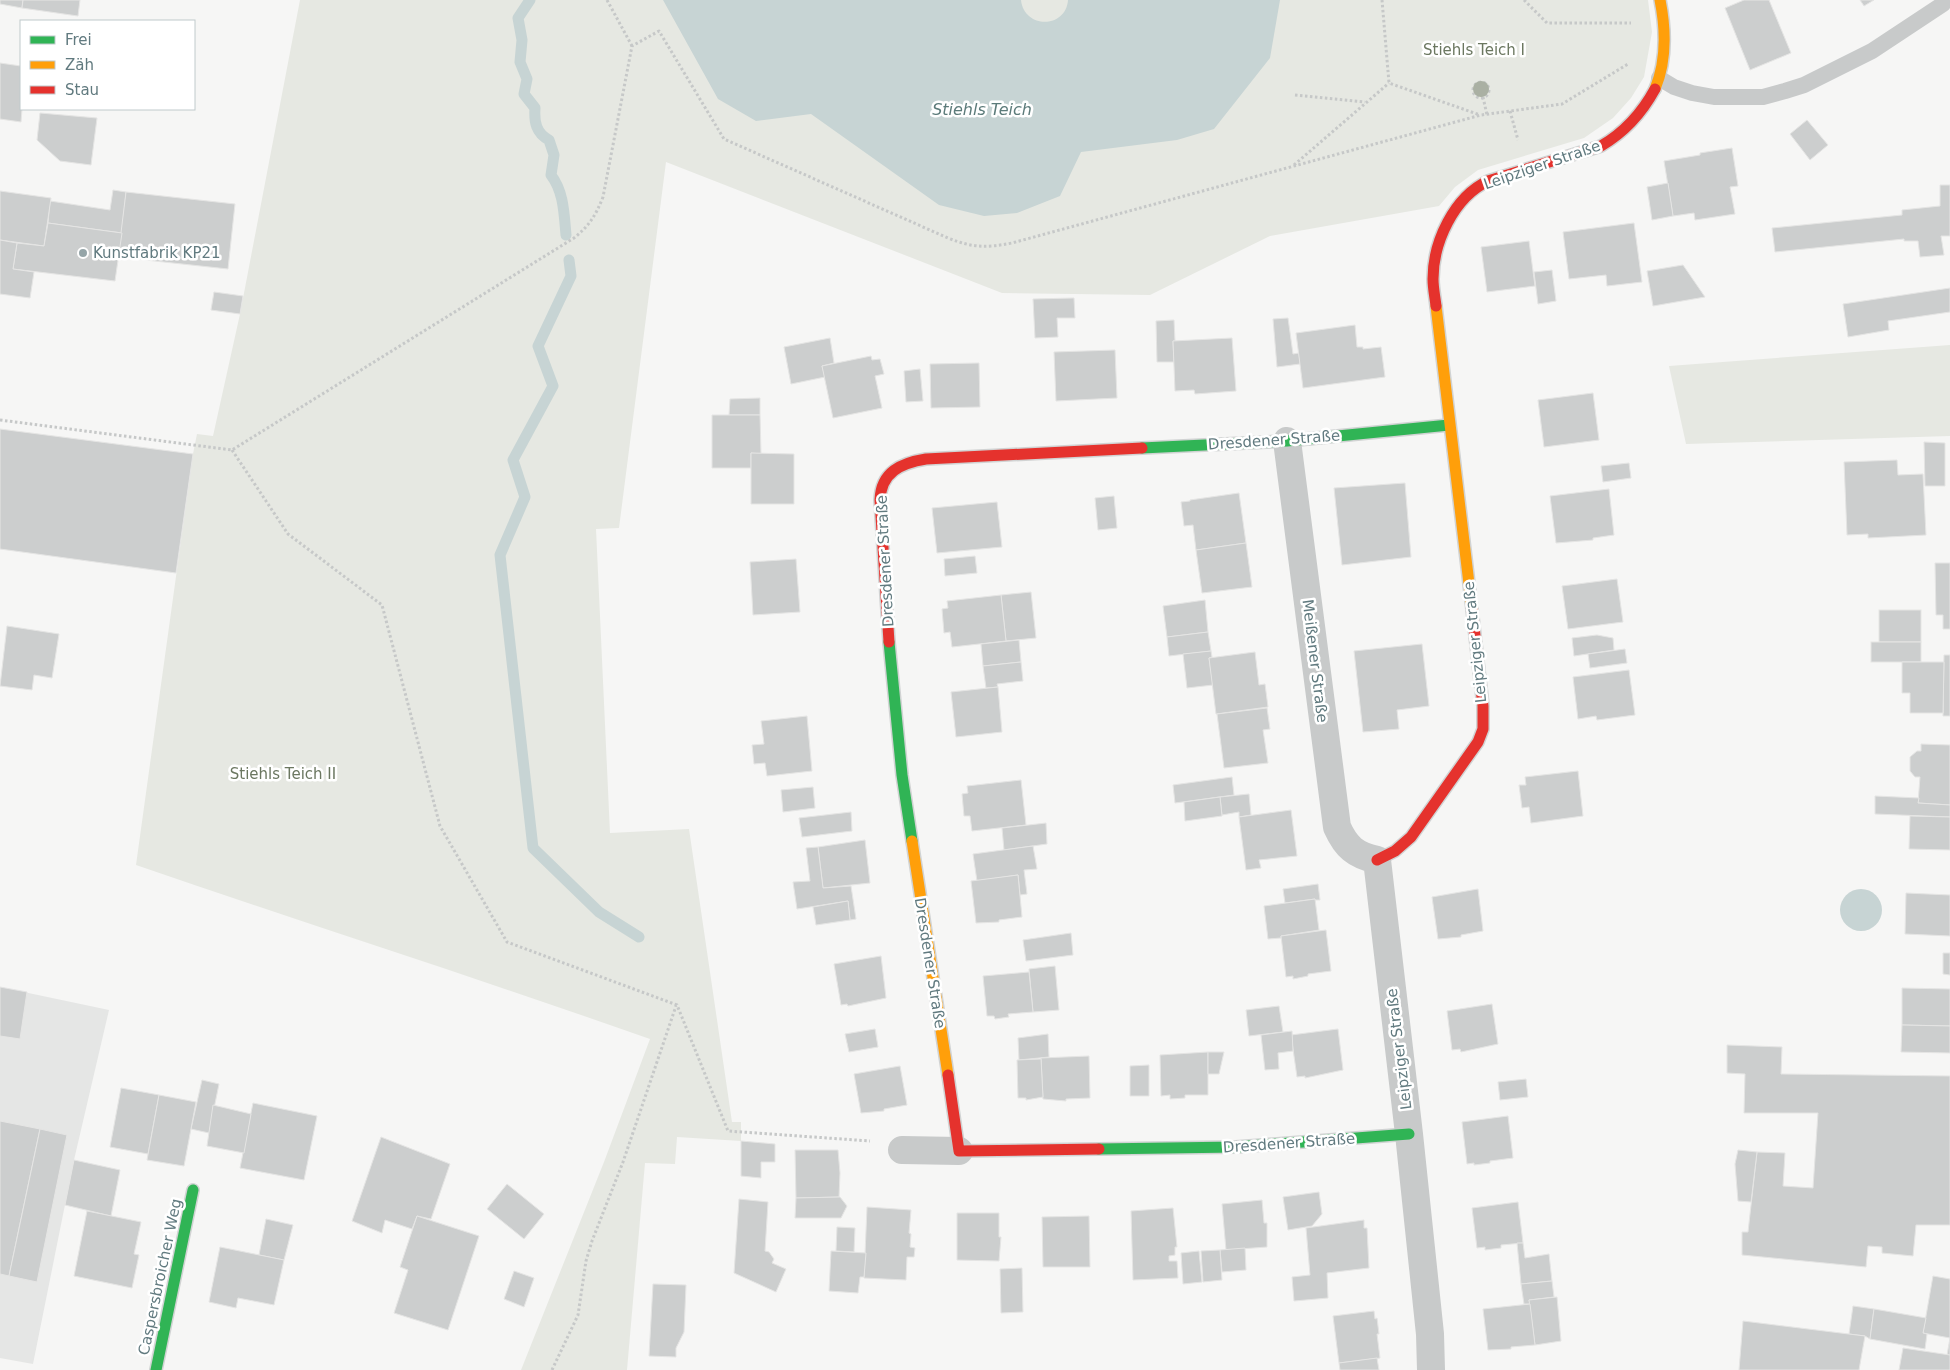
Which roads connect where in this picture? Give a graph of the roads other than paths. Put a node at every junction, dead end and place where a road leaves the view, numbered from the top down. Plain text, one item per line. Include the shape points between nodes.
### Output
1 (1660, 0) edge
2 (1943, 4) dead end
3 (1659, 78) junction
4 (1449, 425) junction
5 (1287, 441) junction
6 (1377, 860) junction
7 (1409, 1134) junction
8 (902, 1150) road end
9 (959, 1151) junction
10 (193, 1190) dead end
11 (156, 1370) edge
12 (1431, 1370) edge

1 - 3 street, Leipziger Straße via 1664,17
2 - 3 lane via 1872,51 1785,92 1763,97 1714,96 1692,93
3 - 4 street, Leipziger Straße via 1642,110 1603,146 1485,182 1461,202 1451,217 1438,245 1433,279
4 - 5 street, Dresdener Straße
4 - 6 street, Leipziger Straße via 1483,729 1478,742 1411,837 1395,851
5 - 6 street, Meißener Straße via 1336,827 1344,842 1354,851
5 - 9 street, Dresdener Straße via 928,459 900,464 884,480 880,510 902,776
6 - 7 street, Leipziger Straße
7 - 9 street, Dresdener Straße via 1236,1147
7 - 12 street, Leipziger Straße
8 - 9 street, Dresdener Straße
10 - 11 street, Caspersbroicher Weg

